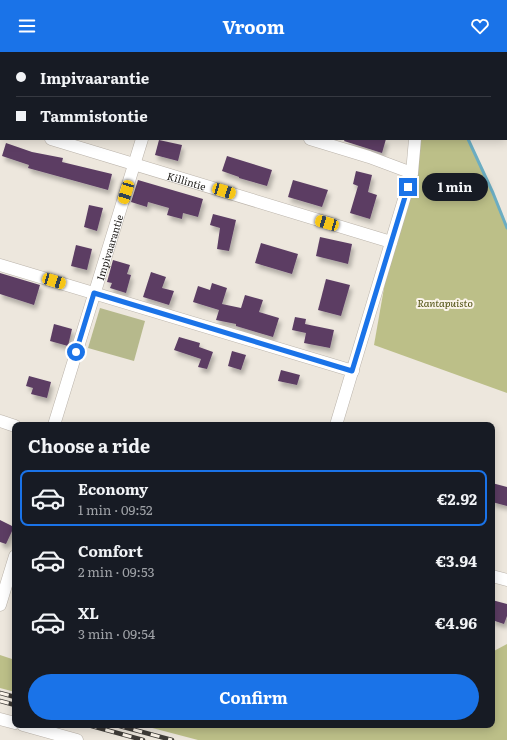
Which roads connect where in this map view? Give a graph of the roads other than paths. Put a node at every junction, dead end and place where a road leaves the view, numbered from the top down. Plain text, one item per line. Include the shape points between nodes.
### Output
1 (54, 140) edge
2 (142, 140) edge
3 (313, 140) edge
4 (415, 140) edge
5 (135, 164) junction
6 (412, 173) junction
7 (391, 242) junction
8 (0, 265) edge
9 (94, 293) junction
10 (352, 371) junction
11 (0, 421) edge
12 (55, 422) edge
13 (337, 422) edge
14 (12, 425) edge
15 (12, 566) edge
16 (495, 577) edge
17 (8, 580) edge
18 (507, 580) edge
19 (0, 605) edge
20 (0, 719) edge
21 (12, 722) edge
22 (34, 728) edge
23 (77, 740) edge

1 - 5 street, Killintie
2 - 5 street, Impivaarantie
3 - 6 street via 369,156
4 - 6 street
5 - 7 street, Killintie
5 - 9 street, Impivaarantie
6 - 7 street
7 - 10 street
8 - 9 street
9 - 10 street
9 - 12 street, Impivaarantie
10 - 13 street
11 - 14 street
15 - 17 street
16 - 18 street
17 - 19 street
20 - 21 street
22 - 23 street

